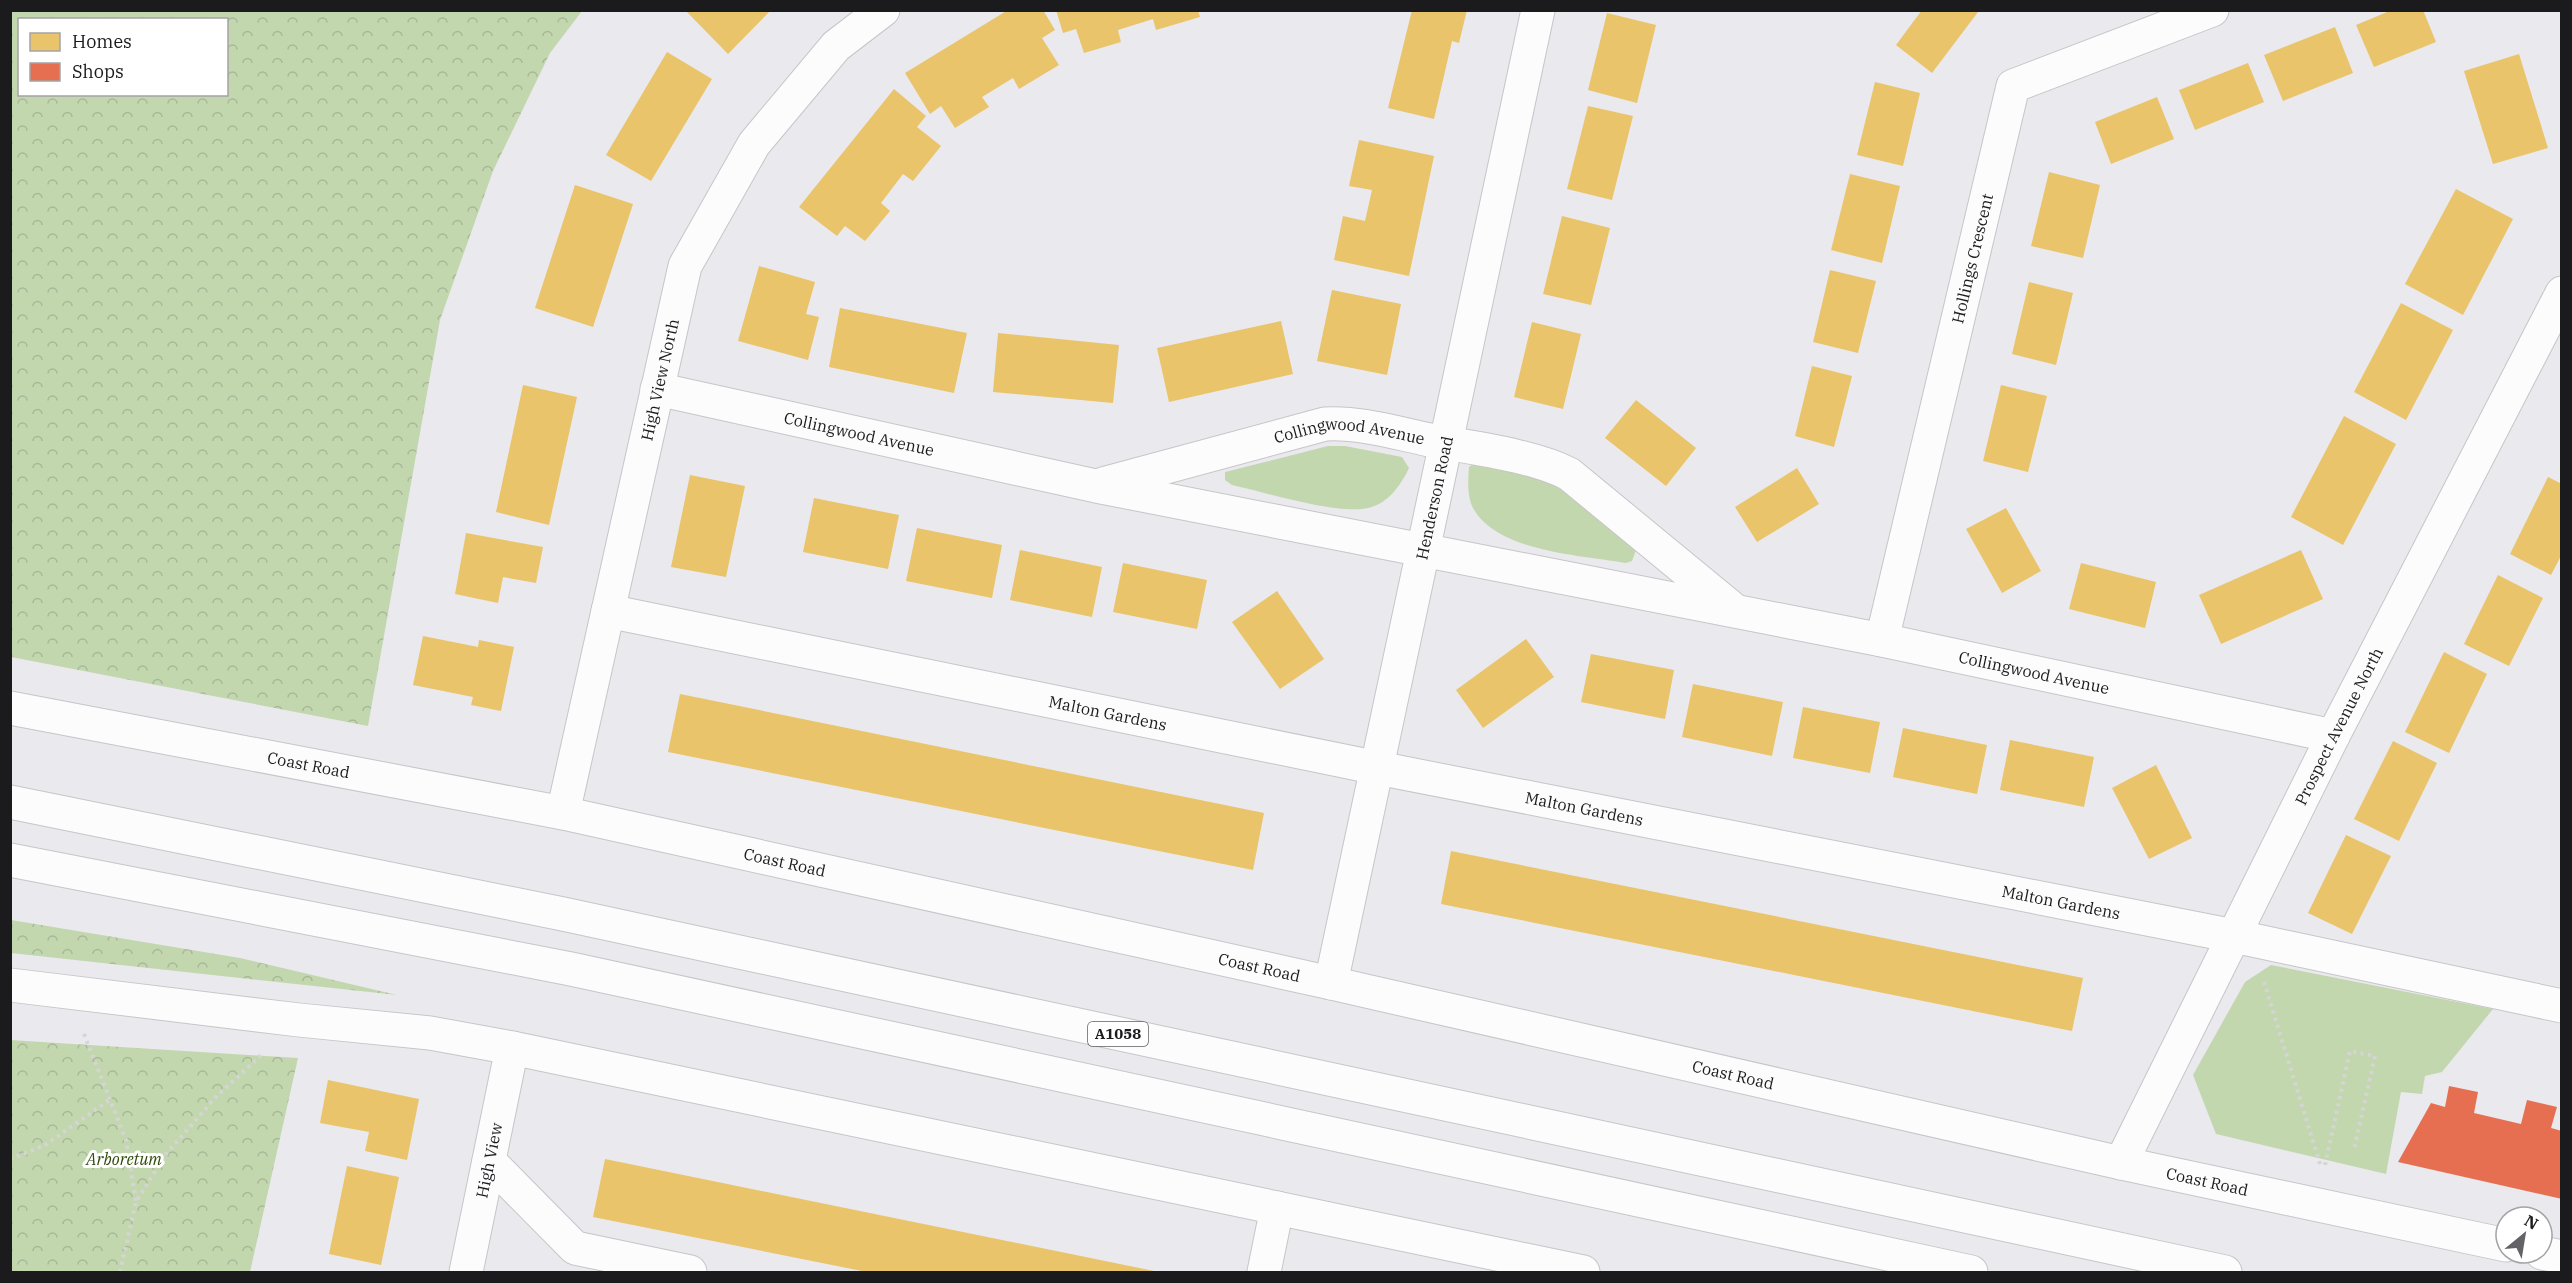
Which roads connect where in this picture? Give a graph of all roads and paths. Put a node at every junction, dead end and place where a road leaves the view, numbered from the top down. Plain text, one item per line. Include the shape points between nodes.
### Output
1 (883, 10) edge
2 (1538, 10) edge
3 (2212, 10) edge
4 (2562, 293) edge
5 (657, 389) junction
6 (1447, 443) junction
7 (1096, 486) junction
8 (1424, 550) junction
9 (608, 611) junction
10 (1735, 611) junction
11 (1882, 640) junction
12 (10, 708) edge
13 (2333, 736) junction
14 (1377, 768) junction
15 (10, 802) edge
16 (563, 813) junction
17 (10, 860) edge
18 (2242, 938) junction
19 (1331, 983) junction
20 (10, 985) edge
21 (65, 991) junction
22 (2562, 1005) edge
23 (299, 1020) junction
24 (512, 1048) junction
25 (111, 1099) junction
26 (2354, 1150) dead end
27 (10, 1159) edge
28 (489, 1161) junction
29 (2121, 1163) junction
30 (136, 1202) junction
31 (1277, 1208) junction
32 (2494, 1242) edge
33 (120, 1272) edge
34 (466, 1272) edge
35 (690, 1272) edge
36 (1264, 1272) edge
37 (1583, 1272) edge
38 (1971, 1272) edge
39 (2225, 1272) edge

1 - 5 main road, High View North via 836,46 754,144 685,266
2 - 6 main road, Henderson Road
3 - 11 main road, Hollings Crescent via 2013,86
4 - 13 main road, Prospect Avenue North
5 - 7 main road, Collingwood Avenue
5 - 9 main road, High View North
6 - 7 main road, Collingwood Avenue via 1343,423 1325,424
6 - 8 main road, Henderson Road
6 - 10 main road, Collingwood Avenue via 1552,465 1569,474
7 - 8 main road, Collingwood Avenue
8 - 10 main road, Collingwood Avenue
8 - 14 main road, Henderson Road
9 - 14 main road, Malton Gardens
9 - 16 main road, High View North
10 - 11 main road, Collingwood Avenue
11 - 13 main road, Collingwood Avenue
12 - 16 main road, Coast Road
13 - 18 main road, Prospect Avenue North
14 - 18 main road, Malton Gardens
14 - 19 main road, Henderson Road
15 - 39 main road, A1058 via 563,914
16 - 19 main road, Coast Road
17 - 38 main road via 571,969
18 - 22 main road, Malton Gardens
18 - 26 path via 2323,1173 2350,1051 2375,1056
18 - 29 main road, Prospect Avenue North
19 - 29 main road, Coast Road
20 - 21 main road
21 - 23 main road
21 - 25 path
23 - 24 main road via 430,1033
23 - 30 path via 188,1126
24 - 28 main road, High View
24 - 31 main road
25 - 27 path via 45,1146
25 - 30 path via 126,1140
28 - 34 main road, High View
28 - 35 main road via 575,1248
29 - 32 main road, Coast Road
30 - 33 path
31 - 36 main road
31 - 37 main road

